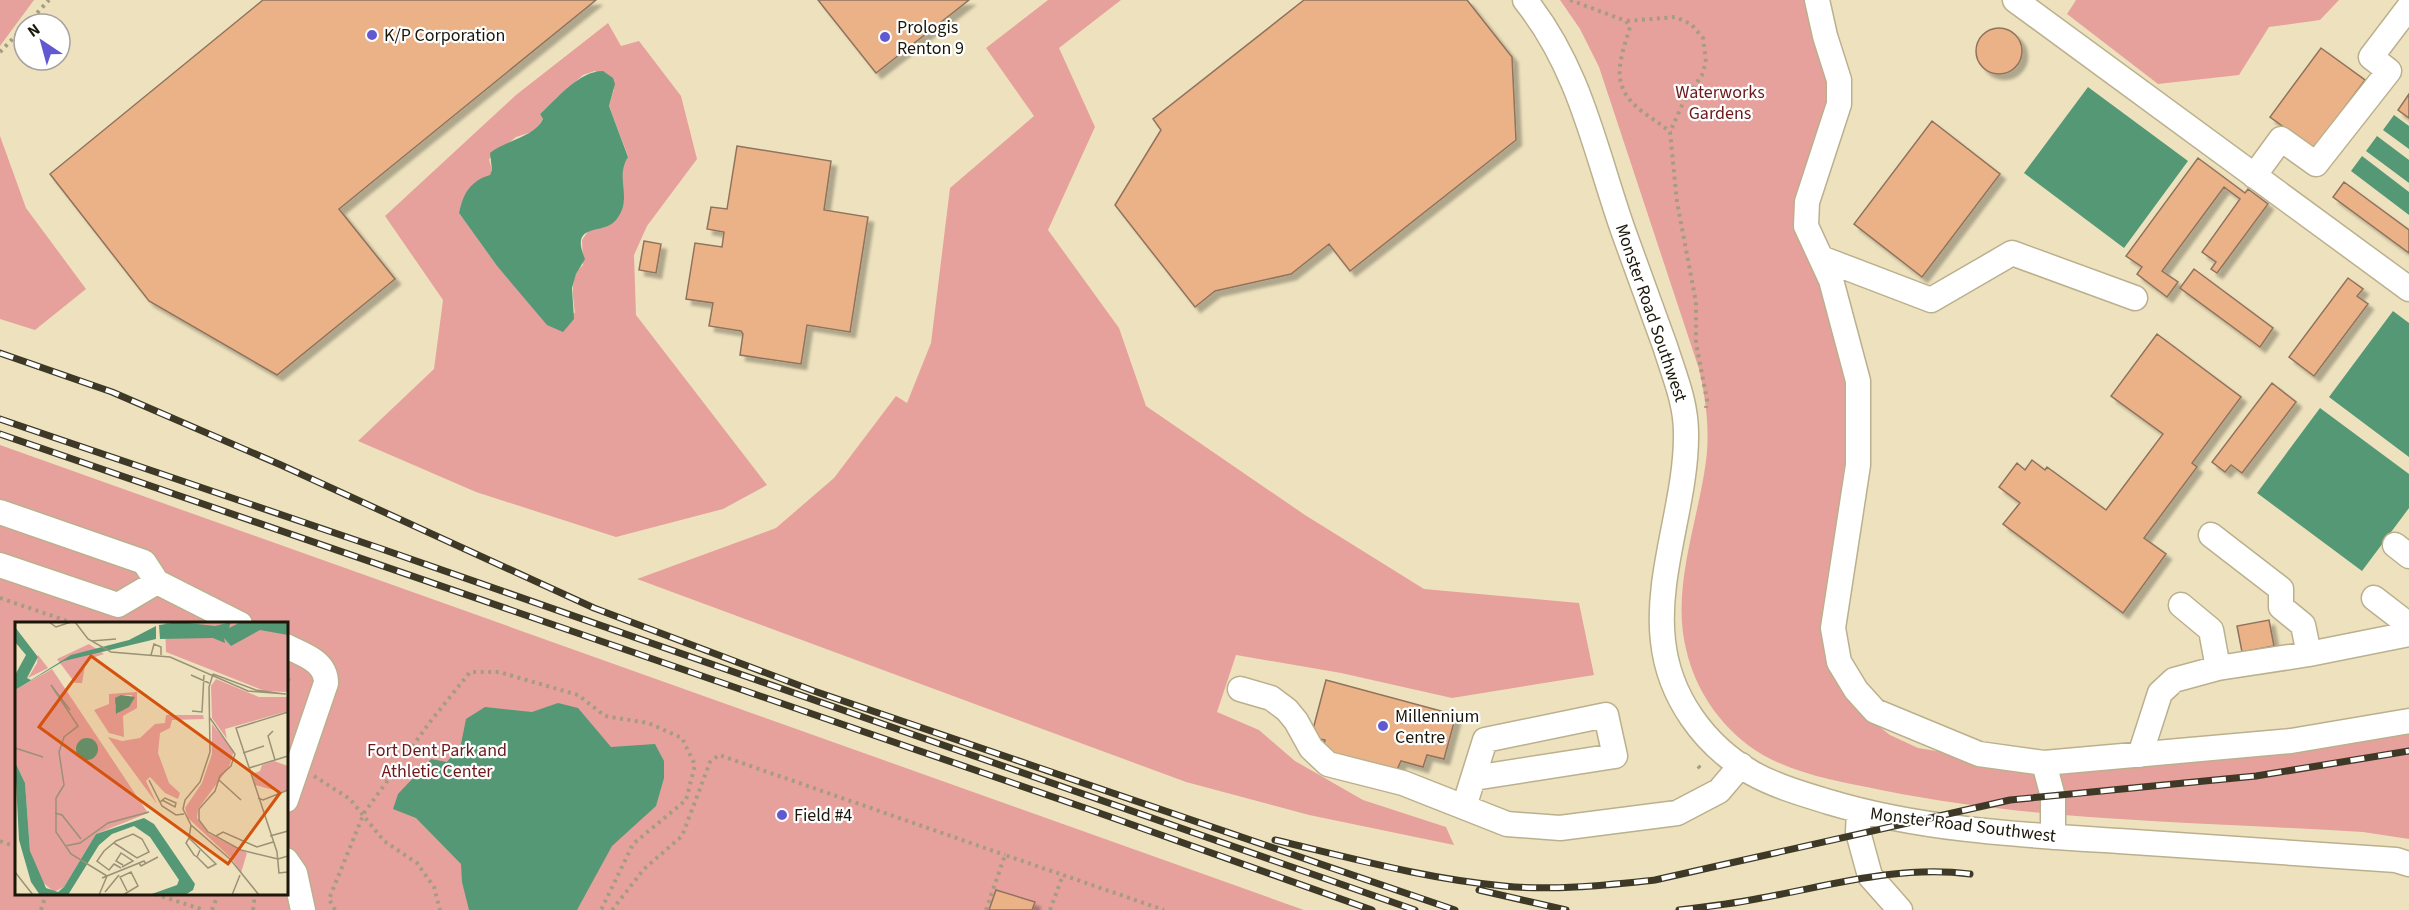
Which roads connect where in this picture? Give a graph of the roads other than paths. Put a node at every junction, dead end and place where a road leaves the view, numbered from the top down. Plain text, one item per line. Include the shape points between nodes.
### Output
1 (1525, 0) edge
2 (1817, 0) edge
3 (2015, 0) edge
4 (2409, 7) edge
5 (2254, 176) junction
6 (1821, 258) junction
7 (2409, 289) edge
8 (2135, 298) dead end
9 (0, 512) edge
10 (2211, 535) dead end
11 (0, 565) edge
12 (157, 582) junction
13 (2374, 598) dead end
14 (2181, 605) dead end
15 (236, 622) edge
16 (2409, 625) edge
17 (2409, 634) edge
18 (288, 647) edge
19 (2309, 654) junction
20 (2218, 668) junction
21 (1240, 689) dead end
22 (2409, 721) edge
23 (2140, 755) junction
24 (2044, 763) junction
25 (1741, 765) junction
26 (1474, 778) junction
27 (288, 794) edge
28 (1464, 807) junction
29 (1859, 811) junction
30 (2053, 837) junction
31 (288, 863) edge
32 (2409, 864) edge
33 (303, 910) edge
34 (1900, 910) edge

1 - 25 street, Monster Road Southwest via 1559,49 1577,86 1682,396 1686,432 1684,471 1662,607 1662,640 1668,669 1678,698 1701,731
2 - 6 street via 1839,80 1839,104 1807,202 1806,226
3 - 5 street
4 - 5 street via 2371,57 2389,71 2316,164 2281,140
5 - 7 street
6 - 8 street via 1931,300 2012,253
6 - 24 street via 1831,280 1858,381 1858,465 1833,628 1839,662 1875,711 1978,754
9 - 12 street via 144,562
10 - 19 street via 2281,589 2281,607 2303,625
11 - 12 street via 118,605
12 - 15 street
13 - 16 street
14 - 20 street via 2211,630
17 - 19 street
18 - 27 street via 321,665 326,672 326,683
19 - 20 street
20 - 23 street via 2174,680 2160,693
21 - 28 street via 1271,698 1287,710 1311,748 1328,764 1403,783
22 - 23 street via 2291,741
23 - 24 street
24 - 30 street via 2053,797
25 - 28 street via 1719,791 1677,813 1631,821 1560,828 1507,824
25 - 29 street, Monster Road Southwest via 1785,787
26 - 26 street via 1485,740 1606,715 1615,756
26 - 28 street
29 - 30 street, Monster Road Southwest via 1921,823
29 - 34 street via 1858,832 1870,876
30 - 32 street, Monster Road Southwest via 2396,860
31 - 33 street via 295,873

